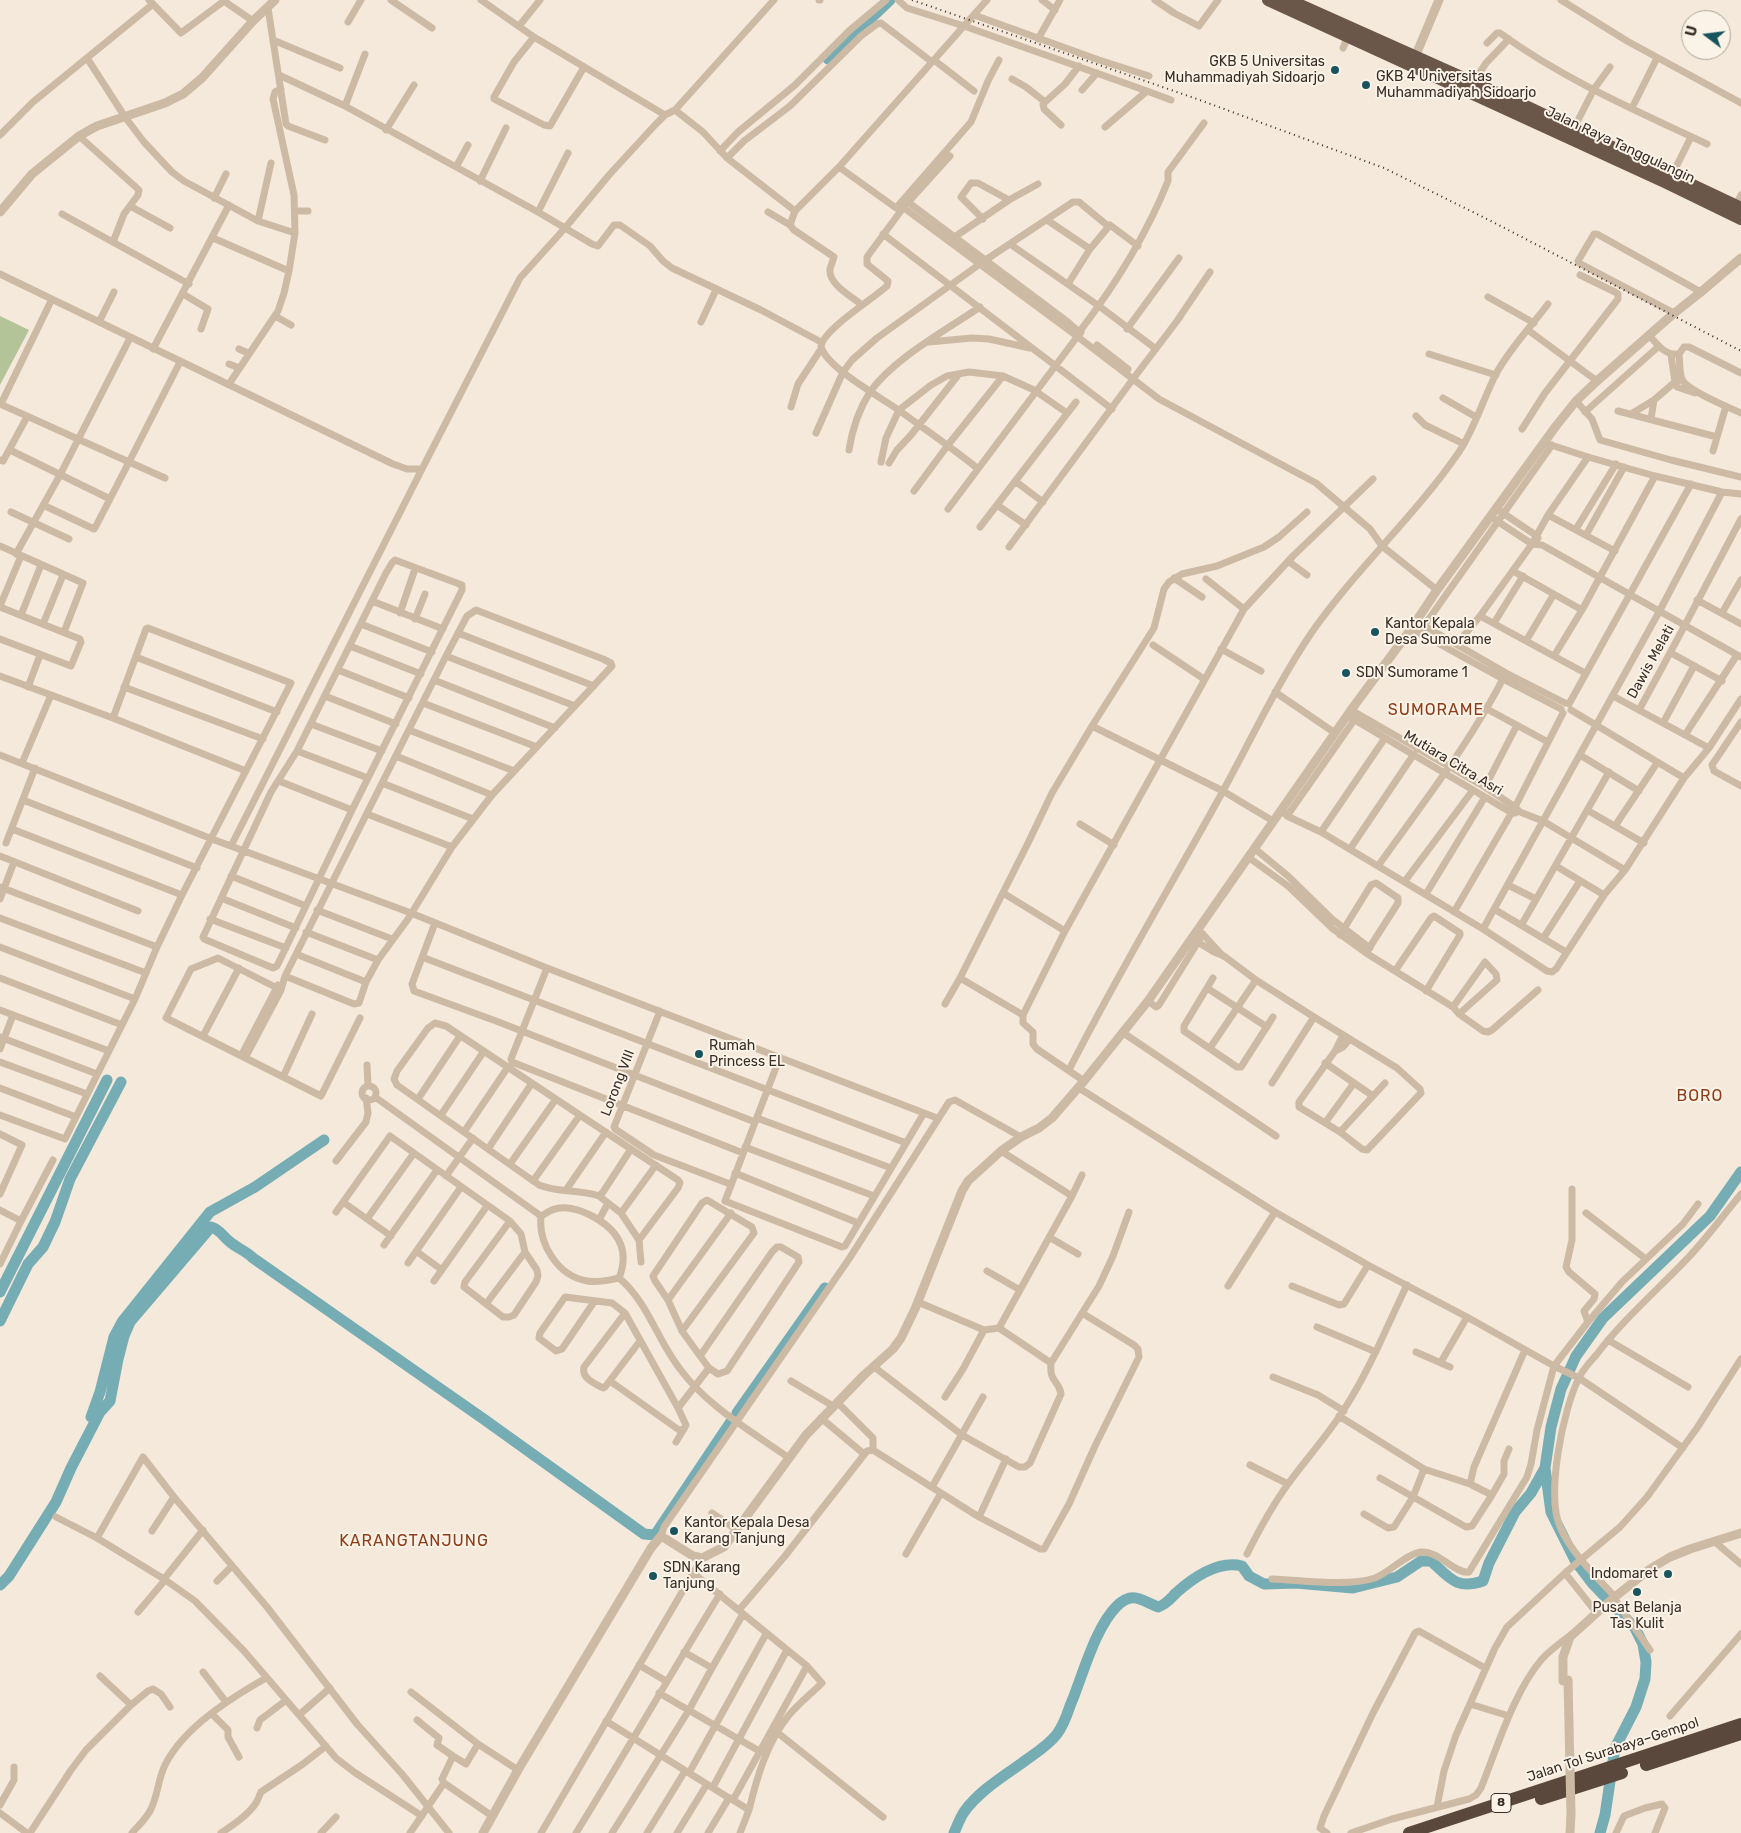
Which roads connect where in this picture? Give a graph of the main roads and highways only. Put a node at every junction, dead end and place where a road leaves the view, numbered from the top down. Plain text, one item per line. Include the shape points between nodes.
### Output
1 (1268, 0) edge
2 (1290, 0) edge
3 (1407, 63) junction
4 (1739, 203) edge
5 (1741, 219) edge
6 (1741, 1724) edge
7 (1741, 1734) edge
8 (1617, 1770) junction
9 (1593, 1777) junction
10 (1409, 1833) edge
11 (1437, 1833) edge

1 - 3 highway, Jalan Raya Tanggulangin via 1346,42
2 - 3 highway, Jalan Raya Tanggulangin
3 - 4 highway, Jalan Raya Tanggulangin via 1473,83
3 - 5 highway, Jalan Raya Tanggulangin
6 - 8 highway, Jalan Tol Surabaya–Gempol / 8
7 - 8 highway, Jalan Tol Surabaya–Gempol / 8
8 - 9 highway, Jalan Tol Surabaya–Gempol / 8
9 - 10 highway, Jalan Tol Surabaya–Gempol / 8
9 - 11 highway, Jalan Tol Surabaya–Gempol / 8

